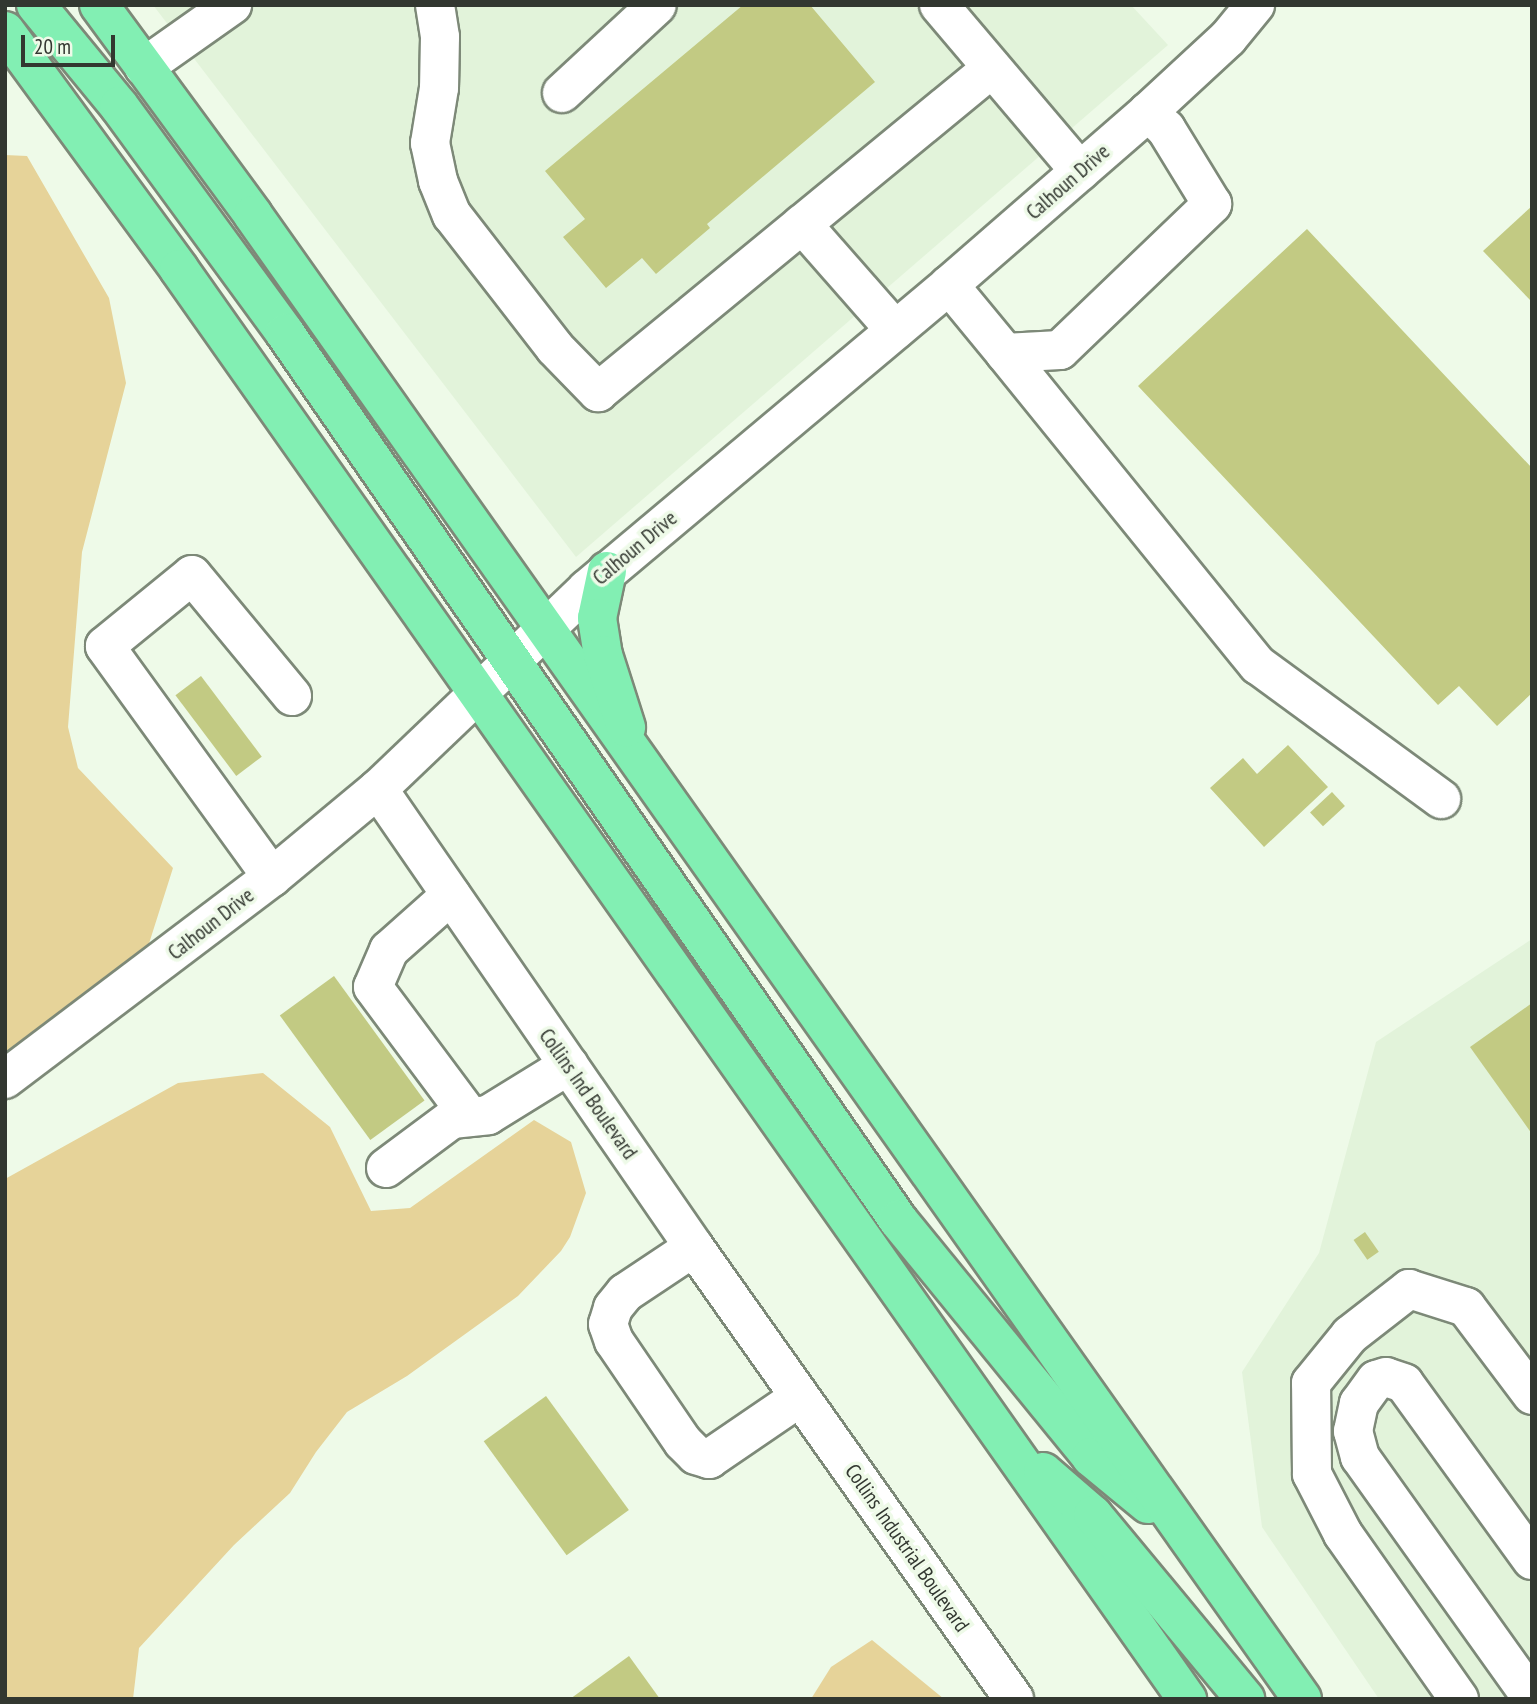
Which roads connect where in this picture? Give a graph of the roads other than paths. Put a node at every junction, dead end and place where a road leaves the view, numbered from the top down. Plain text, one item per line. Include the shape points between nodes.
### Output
1 (36, 5) edge
2 (99, 5) edge
3 (232, 5) edge
4 (435, 5) edge
5 (657, 5) edge
6 (939, 5) edge
7 (1255, 5) edge
8 (11, 52) edge
9 (144, 67) junction
10 (992, 68) junction
11 (562, 93) dead end
12 (1148, 112) junction
13 (1080, 171) junction
14 (802, 224) junction
15 (950, 285) junction
16 (895, 330) junction
17 (1005, 353) junction
18 (607, 571) junction
19 (544, 629) junction
20 (509, 661) junction
21 (477, 693) junction
22 (292, 696) dead end
23 (638, 762) junction
24 (378, 789) junction
25 (1441, 799) dead end
26 (272, 877) junction
27 (451, 895) junction
28 (569, 1065) junction
29 (5, 1079) edge
30 (470, 1117) junction
31 (386, 1168) dead end
32 (694, 1247) junction
33 (1532, 1395) edge
34 (800, 1397) junction
35 (1001, 1437) junction
36 (1188, 1536) junction
37 (1532, 1560) edge
38 (1532, 1698) edge
39 (1014, 1699) edge
40 (1187, 1699) edge
41 (1245, 1699) edge
42 (1302, 1699) edge
43 (1459, 1699) edge

1 - 20 highway via 119,106 285,333
2 - 9 highway
3 - 9 street
4 - 14 street via 439,88 430,143 452,215 555,348 598,392
5 - 11 street
6 - 10 street
7 - 12 street, Calhoun Drive via 1228,38
8 - 21 highway via 179,269
9 - 19 highway
10 - 13 street
10 - 14 street
12 - 13 street, Calhoun Drive
12 - 17 street via 1166,129 1212,204 1060,350
13 - 15 street, Calhoun Drive
14 - 16 street
15 - 16 street, Calhoun Drive
15 - 17 street
16 - 18 street, Calhoun Drive
17 - 25 street via 1258,665
18 - 19 street, Calhoun Drive
18 - 23 highway via 597,618 603,655
19 - 20 street, Calhoun Drive
19 - 23 highway
20 - 21 street, Calhoun Drive
20 - 36 highway via 898,1220 1091,1457
21 - 24 street, Calhoun Drive
21 - 35 highway
22 - 26 street via 192,575 105,646
23 - 36 highway
24 - 26 street, Calhoun Drive
24 - 27 street, Collins Ind Boulevard
26 - 29 street, Calhoun Drive
27 - 28 street, Collins Ind Boulevard
27 - 30 street via 389,950 373,988
28 - 30 street via 488,1115
28 - 32 street, Collins Ind Boulevard
30 - 31 street via 453,1119
32 - 34 street, Collins Ind Boulevard
32 - 34 street via 625,1293 608,1324 614,1341 683,1442 696,1455 709,1459
33 - 43 street via 1466,1307 1409,1289 1350,1335 1311,1383 1312,1474 1343,1534
34 - 39 street, Collins Industrial Boulevard
35 - 40 highway
35 - 41 highway via 1093,1515
36 - 42 highway
37 - 38 street via 1404,1382 1386,1377 1376,1380 1360,1403 1353,1431 1360,1457

